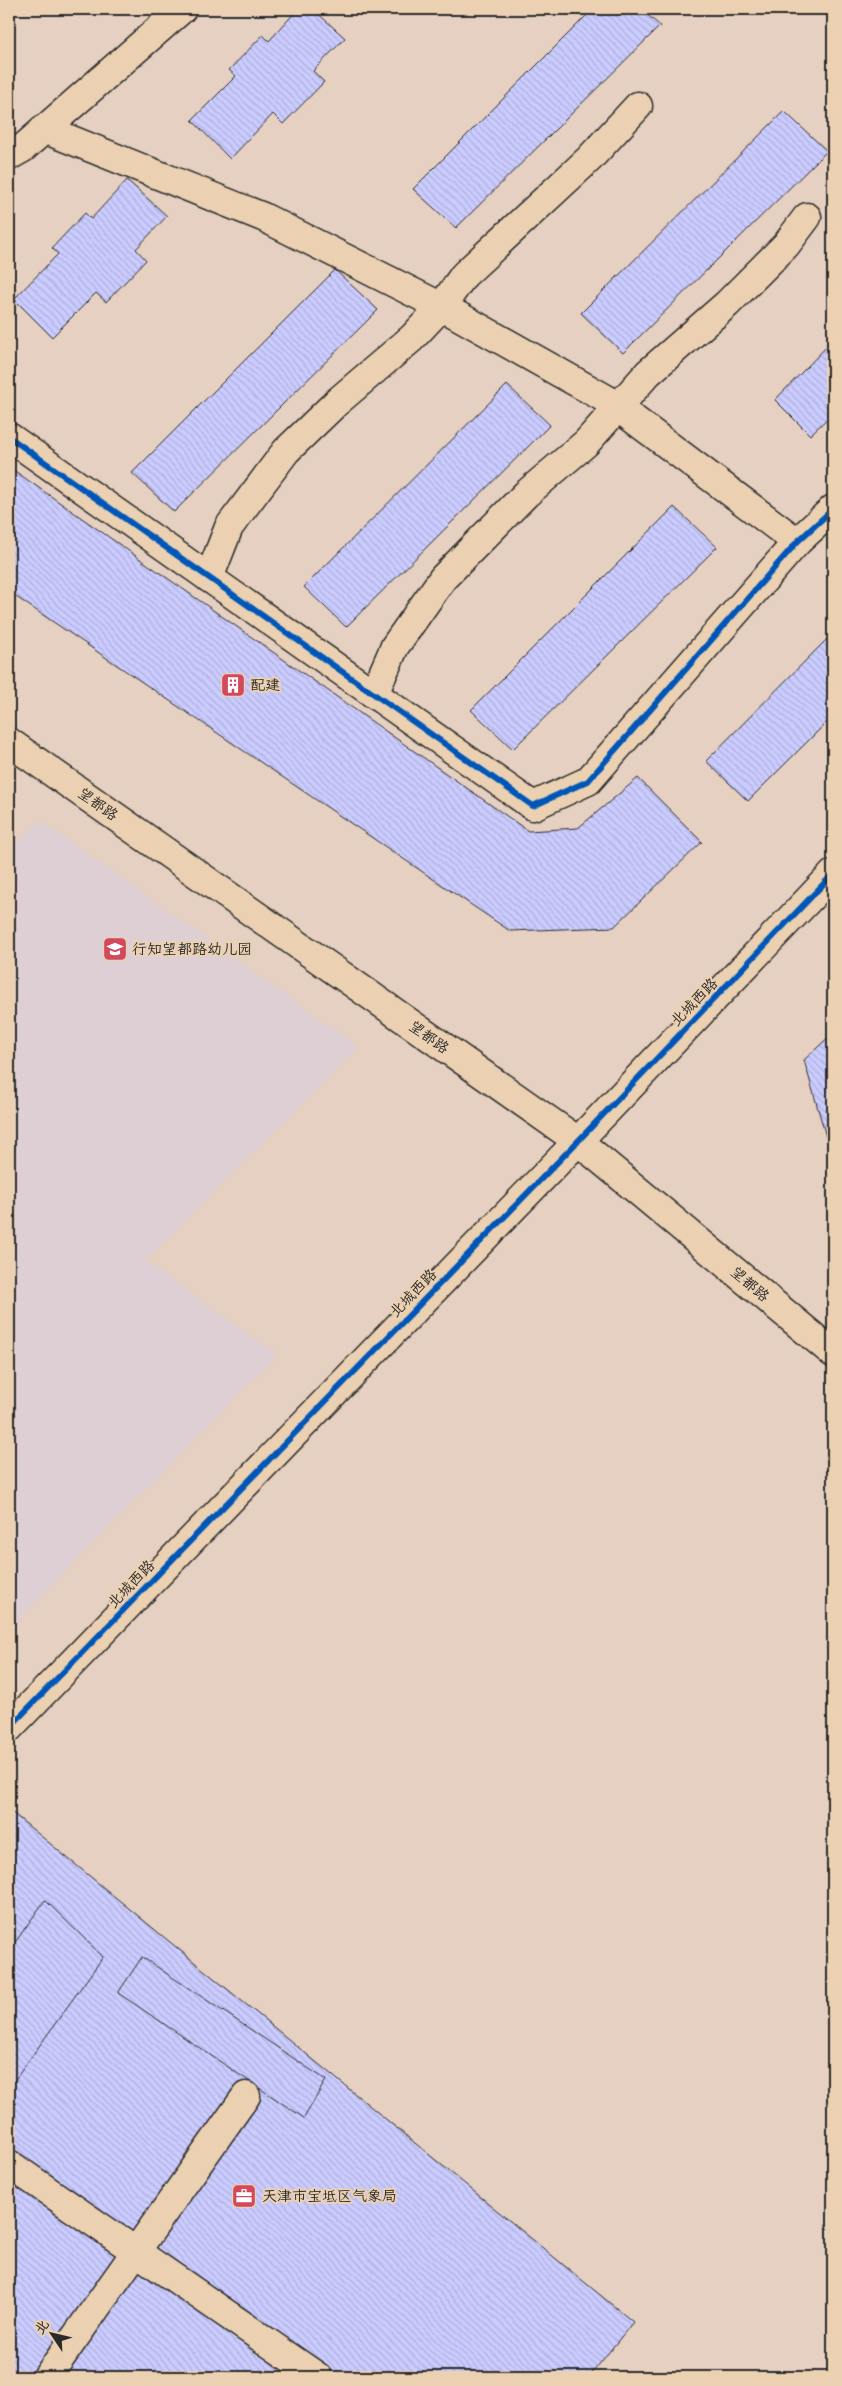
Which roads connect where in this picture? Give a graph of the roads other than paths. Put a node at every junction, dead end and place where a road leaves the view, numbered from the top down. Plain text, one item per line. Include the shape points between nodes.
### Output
1 (182, 9) edge
2 (638, 106) dead end
3 (44, 130) junction
4 (9, 156) edge
5 (807, 217) dead end
6 (442, 306) junction
7 (619, 408) junction
8 (9, 437) edge
9 (833, 509) edge
10 (796, 542) junction
11 (209, 578) junction
12 (374, 694) junction
13 (9, 742) edge
14 (833, 874) edge
15 (578, 1141) junction
16 (833, 1354) edge
17 (9, 1728) edge
18 (246, 2096) dead end
19 (9, 2164) edge
20 (136, 2251) junction
21 (47, 2377) edge
22 (318, 2377) edge

1 - 3 street
2 - 6 street via 589,159 464,275
3 - 4 street
3 - 6 street via 263,217
5 - 7 street via 786,245 687,341 648,373
6 - 7 street
6 - 11 street via 412,338 286,451 229,527
7 - 10 street
7 - 12 street via 586,443 526,494 444,578 396,646
8 - 11 street
9 - 10 street
10 - 12 street via 588,781 533,806
11 - 12 street
13 - 15 street, 望都路
14 - 15 street, 北城西路
15 - 16 street, 望都路
15 - 17 street, 北城西路
18 - 20 street
19 - 20 street
20 - 21 street
20 - 22 street

